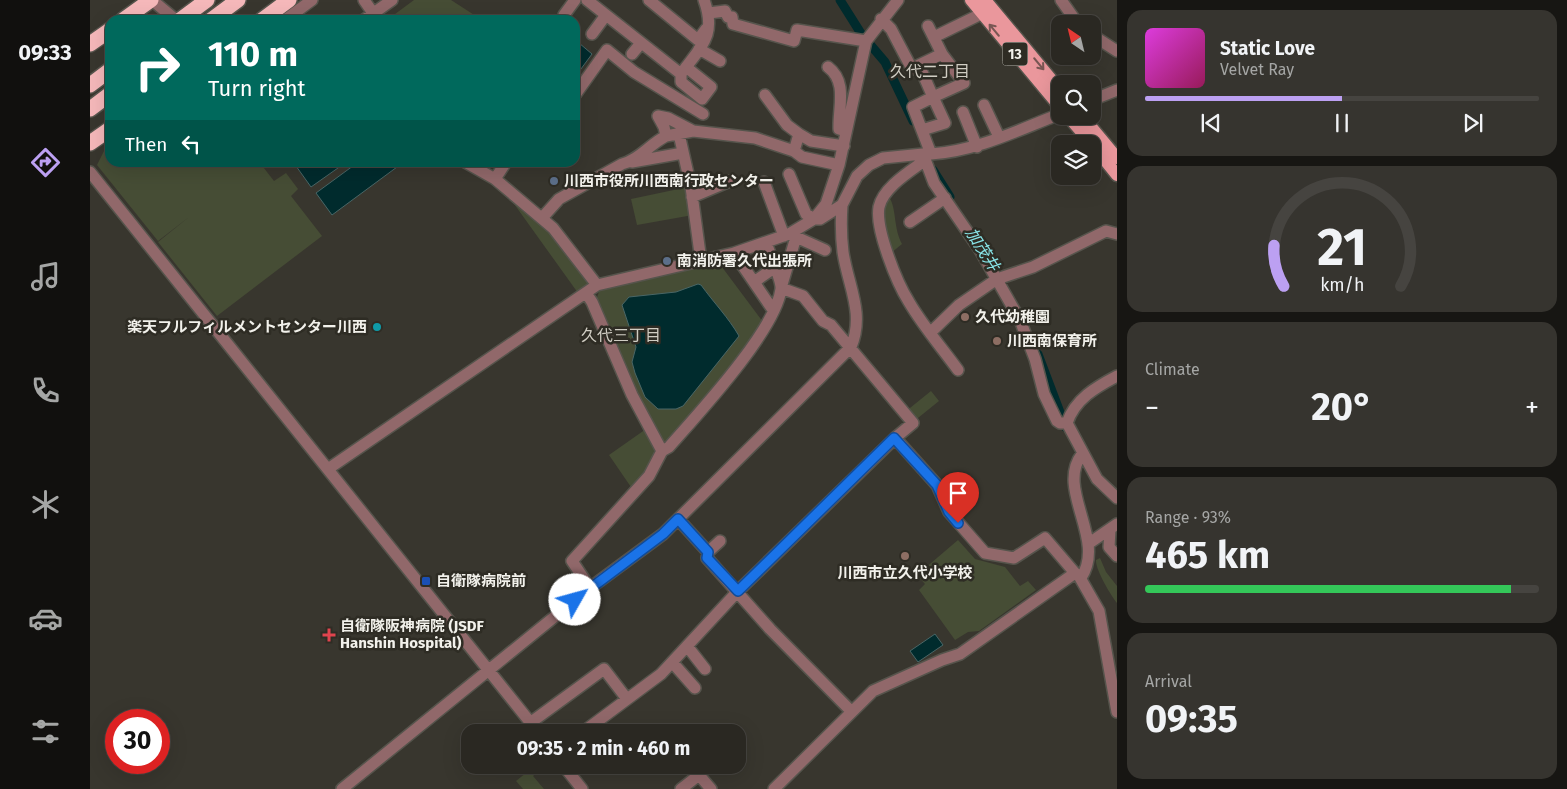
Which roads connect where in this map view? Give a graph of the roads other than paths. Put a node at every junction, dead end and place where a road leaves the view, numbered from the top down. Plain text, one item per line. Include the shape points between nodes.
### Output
1 (207, 0) edge
2 (238, 0) edge
3 (289, 0) edge
4 (312, 0) edge
5 (364, 0) edge
6 (392, 0) edge
7 (575, 0) edge
8 (649, 0) edge
9 (704, 0) edge
10 (898, 0) edge
11 (971, 0) edge
12 (986, 0) edge
13 (1062, 0) edge
14 (589, 1) edge
15 (154, 2) edge
16 (709, 13) junction
17 (981, 14) junction
18 (132, 15) edge
19 (170, 15) edge
20 (187, 15) edge
21 (218, 15) edge
22 (269, 15) edge
23 (292, 15) edge
24 (368, 15) edge
25 (371, 15) edge
26 (564, 15) dead end
27 (606, 15) junction
28 (1072, 15) edge
29 (882, 19) junction
30 (638, 25) dead end
31 (928, 26) dead end
32 (710, 27) junction
33 (105, 34) edge
34 (592, 34) dead end
35 (631, 35) junction
36 (934, 37) junction
37 (866, 41) junction
38 (1101, 41) edge
39 (641, 43) junction
40 (90, 44) edge
41 (699, 49) junction
42 (1117, 51) edge
43 (632, 54) dead end
44 (942, 54) junction
45 (720, 61) dead end
46 (919, 65) junction
47 (828, 67) dead end
48 (105, 74) edge
49 (1051, 79) edge
50 (90, 85) edge
51 (580, 88) edge
52 (1117, 90) edge
53 (765, 95) dead end
54 (1051, 96) edge
55 (1101, 96) edge
56 (933, 97) junction
57 (105, 98) edge
58 (984, 105) dead end
59 (90, 109) edge
60 (963, 112) dead end
61 (703, 114) dead end
62 (1051, 117) edge
63 (1076, 125) edge
64 (1090, 125) edge
65 (693, 130) junction
66 (922, 130) junction
67 (105, 132) edge
68 (846, 132) junction
69 (679, 134) junction
70 (799, 134) junction
71 (1084, 135) edge
72 (666, 136) junction
73 (999, 137) junction
74 (90, 143) edge
75 (844, 146) junction
76 (976, 147) junction
77 (794, 151) junction
78 (683, 153) junction
79 (1101, 155) edge
80 (926, 157) junction
81 (1117, 158) edge
82 (632, 162) junction
83 (839, 165) junction
84 (473, 167) edge
85 (503, 167) edge
86 (90, 172) edge
87 (789, 174) dead end
88 (1117, 175) edge
89 (495, 179) junction
90 (730, 181) dead end
91 (764, 182) dead end
92 (692, 197) junction
93 (945, 198) junction
94 (842, 205) junction
95 (542, 218) junction
96 (814, 219) junction
97 (910, 222) dead end
98 (1117, 234) edge
99 (790, 236) junction
100 (766, 242) junction
101 (826, 250) dead end
102 (734, 252) junction
103 (701, 261) junction
104 (774, 268) junction
105 (997, 279) junction
106 (754, 282) junction
107 (597, 285) junction
108 (781, 288) junction
109 (586, 293) junction
110 (774, 310) junction
111 (930, 333) junction
112 (851, 347) junction
113 (958, 370) dead end
114 (1117, 376) edge
115 (1067, 423) junction
116 (894, 438) junction
117 (662, 451) junction
118 (1082, 454) junction
119 (328, 469) junction
120 (1117, 498) edge
121 (678, 519) junction
122 (1114, 527) edge
123 (720, 540) dead end
124 (1088, 544) junction
125 (708, 552) junction
126 (1117, 556) edge
127 (1078, 576) junction
128 (590, 588) junction
129 (738, 591) junction
130 (687, 646) junction
131 (672, 662) junction
132 (705, 669) dead end
133 (489, 670) junction
134 (1114, 674) edge
135 (695, 688) dead end
136 (627, 699) junction
137 (1116, 700) edge
138 (851, 711) junction
139 (1117, 712) edge
140 (530, 723) joint
141 (593, 724) edge
142 (570, 774) edge
143 (342, 789) edge
144 (582, 789) edge
145 (681, 789) edge
146 (711, 789) edge
147 (774, 789) edge

1 - 20 highway
2 - 21 highway
3 - 22 highway
4 - 23 street
5 - 24 street
6 - 25 street
7 - 26 street
8 - 32 street via 698,40
9 - 16 street
10 - 29 street
11 - 17 main road, 13
12 -> 49 main road, 13
13 - 28 street
14 - 27 street
15 - 18 highway
15 - 19 street
16 - 32 street
16 - 37 street via 725,11 728,17 732,17 733,24 794,41 797,30
17 - 36 street
54 -> 17 main road, 13
27 - 34 street
27 - 35 street
29 - 37 street
29 - 46 street via 891,29 912,69
30 - 35 street
31 - 36 street
32 - 41 street
33 - 40 highway
35 - 39 street
36 - 44 street
37 - 68 street
38 - 42 street
39 - 41 street via 684,71
39 - 43 street
41 - 45 street
44 - 46 street
44 - 56 street via 964,83
46 - 56 street
47 - 68 street via 840,82 839,129
48 - 50 highway
51 - 61 street via 607,50 634,72
52 - 55 street
53 - 70 street via 787,125
56 - 66 street via 912,107
56 - 66 street via 945,123
57 - 59 highway
58 - 73 street
60 - 76 street
62 - 73 street
63 - 71 main road
64 - 81 main road
65 - 69 street
65 - 72 street via 658,116
65 - 77 street via 754,138
66 - 80 street
67 - 74 highway
68 - 75 street
69 - 72 street
69 - 78 street
70 - 75 street via 811,141
70 - 77 street
72 - 82 street
73 - 76 street
75 - 83 street
76 - 80 street
77 - 83 street via 802,157
78 - 82 street
78 - 92 street
79 - 88 main road
80 - 93 street via 934,183
80 - 94 street via 883,158 869,165 857,176
80 - 111 street via 884,197 879,208 880,231 885,245 908,300
82 - 95 street via 622,164 559,199
83 - 96 street via 826,204
84 - 89 street
85 - 89 street
86 - 119 street
87 - 96 street via 806,214
89 - 95 street
90 - 92 street
91 - 99 street
92 - 103 street
93 - 97 street
93 - 105 street
94 - 96 street via 820,219
94 - 112 street via 843,253 858,319
95 - 107 street
96 - 99 street
98 - 105 street via 1106,231 1033,267
99 - 100 street
99 - 101 street
99 - 108 street
100 - 102 street
100 - 104 street
102 - 103 street
102 - 106 street
103 - 107 street
104 - 106 street
104 - 108 street
105 - 111 street via 959,305
105 - 115 street via 1020,320 1044,394 1057,421
106 - 110 street
107 - 109 street
108 - 110 street
108 - 112 street via 803,296
109 - 117 street via 632,395
109 - 119 street
110 - 117 street via 714,397
111 - 113 street
112 - 116 street via 913,423
112 - 121 street
114 - 115 street via 1086,395 1071,411
115 - 118 street
116 - 127 street via 937,485 949,512 984,553 1014,558 1045,538
116 - 129 street
117 - 128 street via 649,476 572,561
118 - 120 street via 1097,479
118 - 124 street via 1076,462 1076,492
119 - 133 street
121 - 125 street
121 - 128 street via 663,534
122 - 124 street
122 - 126 street via 1109,547
123 - 125 street
124 - 127 street via 1087,570
125 - 129 street via 707,558
127 - 134 street via 1099,611
127 - 138 street via 960,654 873,691
128 - 133 street
129 - 130 street
129 - 138 street via 770,629
130 - 131 street
130 - 132 street
131 - 135 street
131 - 136 street
133 - 140 street
133 - 143 street
134 - 137 street
136 - 140 street via 604,669
136 - 141 street
137 - 139 street
138 - 147 street
142 - 144 street
145 - 146 street via 700,775

